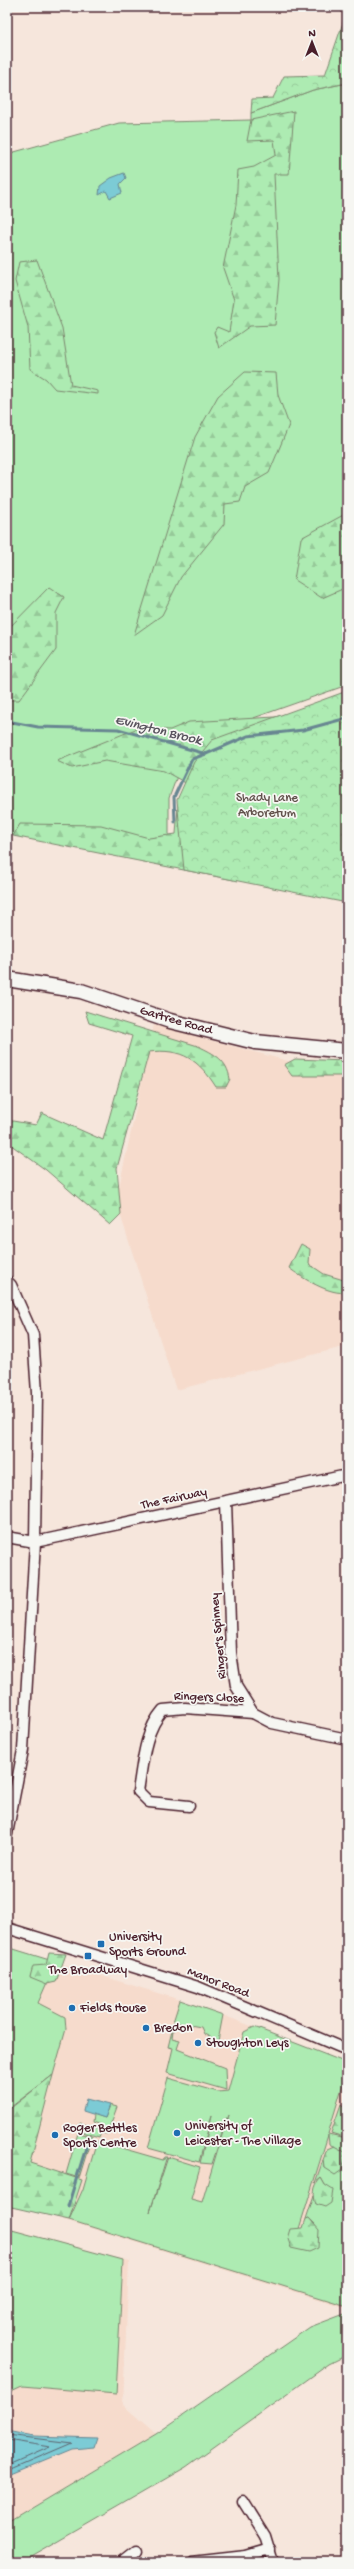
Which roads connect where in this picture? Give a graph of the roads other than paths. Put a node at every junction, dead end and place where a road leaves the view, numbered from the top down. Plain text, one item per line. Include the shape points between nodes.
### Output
1 (7, 979) edge
2 (347, 1051) edge
3 (7, 1281) edge
4 (347, 1475) edge
5 (226, 1501) junction
6 (7, 1537) edge
7 (35, 1542) junction
8 (253, 1713) junction
9 (347, 1739) edge
10 (189, 1806) dead end
11 (7, 1834) edge
12 (7, 1928) edge
13 (347, 2050) edge
14 (243, 2501) dead end
15 (270, 2549) junction
16 (136, 2551) dead end
17 (122, 2562) edge
18 (192, 2562) edge
19 (273, 2562) edge

1 - 2 main road, Gartree Road via 81,991 170,1021 254,1042
3 - 7 street via 33,1335 37,1393
4 - 5 street, The Fairway
5 - 7 street, The Fairway
5 - 8 street, Ringer's Spinney via 231,1653 236,1686
6 - 7 street, The Fairway
7 - 11 street via 23,1750
8 - 9 street via 272,1723
8 - 10 street, Ringers Close via 185,1708 163,1710 153,1722 138,1791 149,1802
12 - 13 street, Manor Road via 198,1988
14 - 15 street
15 - 18 street via 232,2559
15 - 19 street
16 - 17 street

